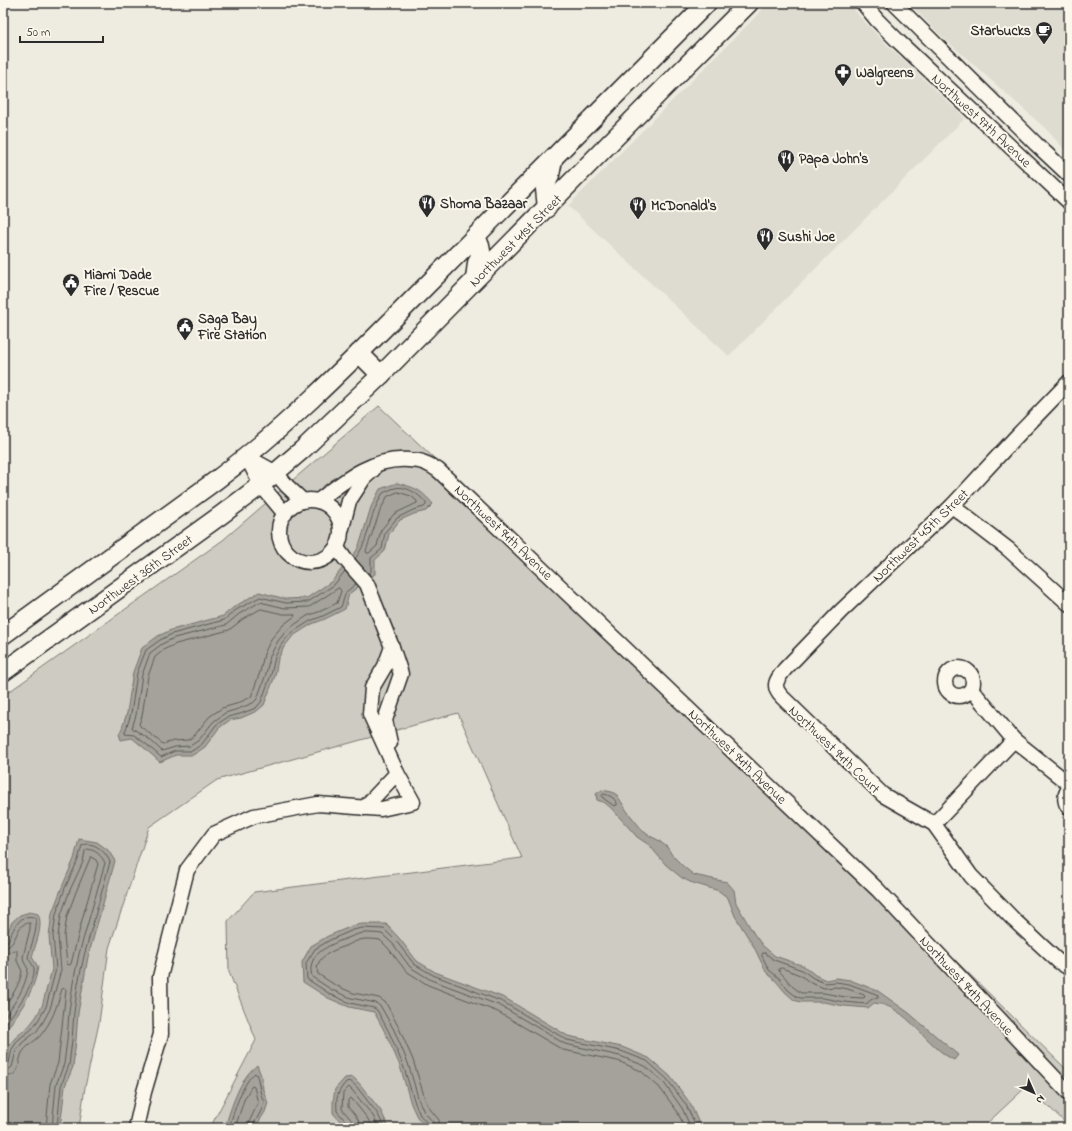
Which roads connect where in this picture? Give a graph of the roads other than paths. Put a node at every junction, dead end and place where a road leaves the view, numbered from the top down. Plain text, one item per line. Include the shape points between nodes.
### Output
1 (707, 3) edge
2 (749, 3) edge
3 (863, 3) edge
4 (894, 3) edge
5 (581, 130) junction
6 (601, 152) junction
7 (553, 158) junction
8 (1069, 175) edge
9 (1069, 202) edge
10 (507, 204) junction
11 (547, 208) junction
12 (476, 236) junction
13 (475, 280) junction
14 (359, 353) junction
15 (381, 375) junction
16 (1069, 382) edge
17 (247, 457) junction
18 (383, 462) junction
19 (276, 473) junction
20 (261, 485) junction
21 (303, 501) junction
22 (318, 501) junction
23 (952, 506) junction
24 (285, 514) junction
25 (342, 528) junction
26 (341, 553) junction
27 (1069, 604) edge
28 (3, 635) edge
29 (392, 647) junction
30 (5, 666) edge
31 (777, 689) joint
32 (972, 690) dead end
33 (1014, 740) junction
34 (397, 773) junction
35 (1069, 784) edge
36 (1069, 789) edge
37 (364, 808) junction
38 (1069, 808) edge
39 (934, 824) junction
40 (1069, 968) edge
41 (1069, 1093) edge
42 (136, 1128) edge

1 - 5 main road
2 - 6 main road, Northwest 41st Street
3 - 9 street, Northwest 97th Avenue via 898,41
4 - 8 street, Northwest 97th Avenue
5 - 6 main road
5 - 7 main road
6 - 11 main road, Northwest 41st Street
7 - 10 main road
7 - 11 main road via 545,189
10 - 11 main road via 533,200
10 - 12 main road
11 - 13 main road, Northwest 41st Street
12 - 13 main road via 480,246 480,258
12 - 14 main road
13 - 15 main road, Northwest 41st Street
14 - 15 main road
14 - 17 main road via 299,412
15 - 19 main road, Northwest 41st Street
16 - 23 street, Northwest 45th Street
17 - 19 street
17 - 20 street
17 - 28 main road
18 - 22 street, Northwest 94th Avenue via 363,469
18 - 25 street via 364,478 349,501
18 - 41 street, Northwest 94th Avenue via 421,461 438,470 878,890
19 - 20 main road, Northwest 36th Street
19 - 21 street
20 - 24 street
20 - 30 main road, Northwest 36th Street via 207,526
21 - 22 street
21 - 24 street via 295,504
22 - 25 street via 333,510
23 - 27 street via 1008,549
23 - 31 street, Northwest 45th Street via 841,611 785,669 776,680
24 - 26 street via 279,529 280,540 291,557 311,563
25 - 26 street
26 - 29 street via 367,584
29 - 34 street via 401,674 385,720
29 - 34 street via 385,666 372,688 370,714
31 - 39 street, Northwest 94th Court via 782,697 883,795
32 - 33 street
33 - 35 street
33 - 39 street
34 - 37 street
34 - 37 street via 413,802 382,809
36 - 38 street via 1065,797
37 - 42 street via 318,804 254,816 214,834 187,870 160,977 161,1034
39 - 40 street, Northwest 94th Court via 971,876 1014,920

